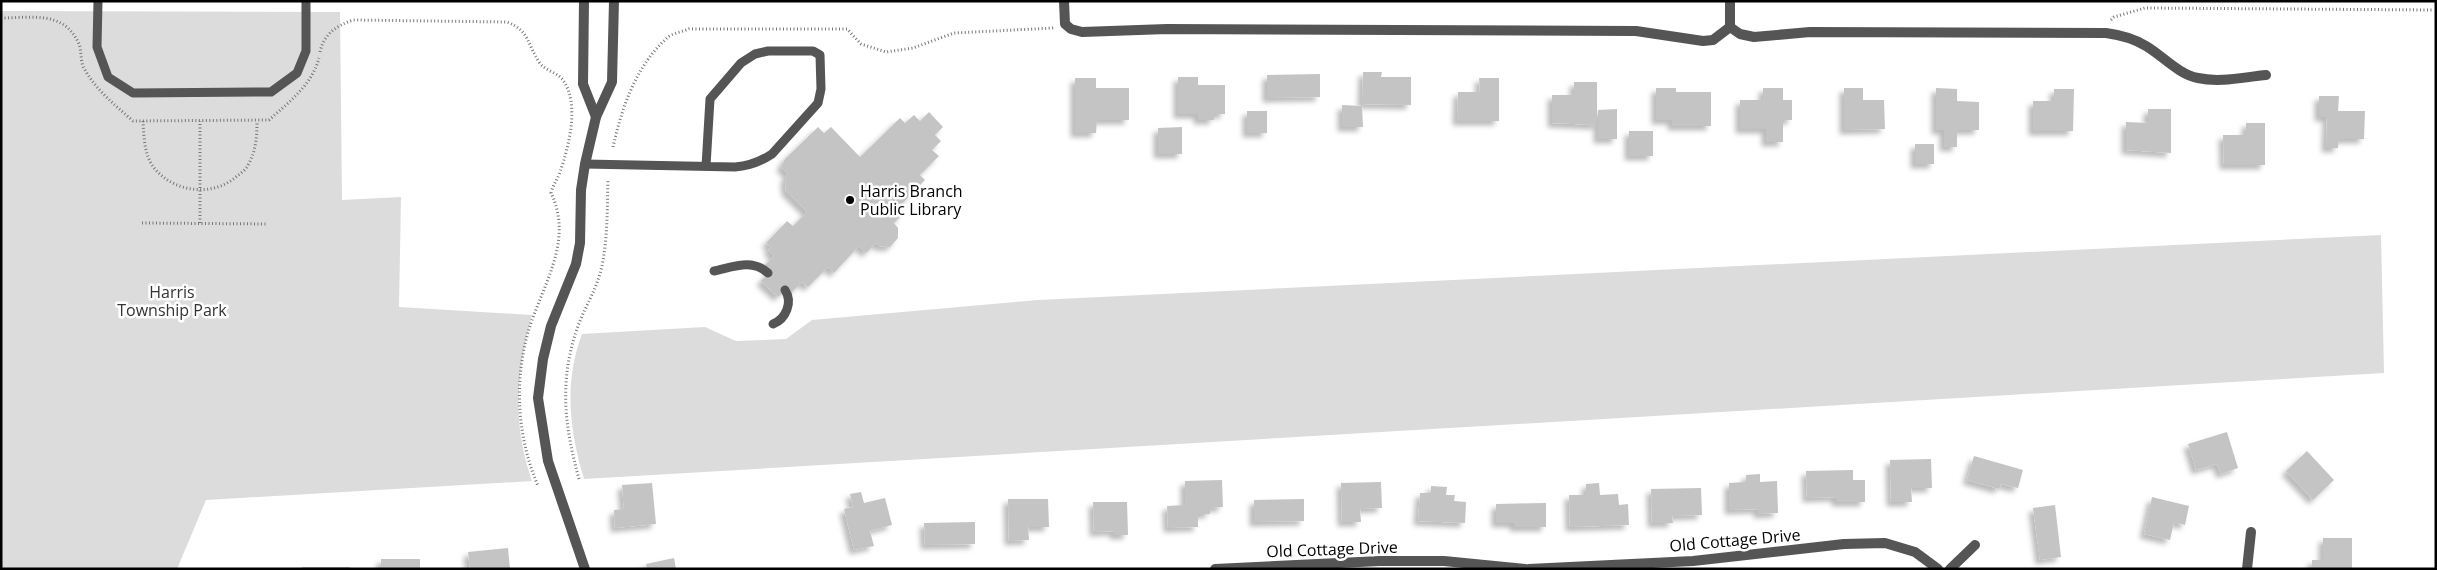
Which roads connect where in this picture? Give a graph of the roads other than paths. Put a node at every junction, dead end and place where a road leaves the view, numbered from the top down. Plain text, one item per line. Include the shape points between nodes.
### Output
1 (98, 1) edge
2 (306, 1) edge
3 (584, 1) edge
4 (614, 1) edge
5 (1064, 1) edge
6 (1730, 1) edge
7 (1730, 27) junction
8 (2266, 75) dead end
9 (596, 117) junction
10 (585, 164) junction
11 (706, 166) junction
12 (714, 271) dead end
13 (768, 273) dead end
14 (785, 290) dead end
15 (773, 324) dead end
16 (2251, 532) dead end
17 (1975, 546) dead end
18 (1231, 568) edge
19 (585, 569) edge
20 (1215, 569) edge
21 (1524, 569) edge
22 (1529, 569) edge
23 (1938, 569) edge
24 (1950, 569) edge
25 (2247, 569) edge

1 - 2 lane via 97,47 108,77 133,93 143,93 271,92 296,73 306,51
3 - 9 street via 583,84
4 - 9 street via 612,82
5 - 7 street via 1065,24 1082,32 1167,29 1636,30 1703,41 1713,40
6 - 7 street
7 - 8 street via 1740,34 1754,37 1810,32 2099,33 2126,36 2197,78 2216,80
9 - 10 street
10 - 11 lane
10 - 19 street via 576,264 551,326 538,398 548,461
11 - 11 lane via 746,166 772,154 818,103 820,55 813,51 768,51 755,54 741,63 710,98
12 - 13 lane via 751,264
14 - 15 lane via 788,306
16 - 25 street
17 - 24 street
18 - 20 street, Old Cottage Drive
18 - 21 street, Old Cottage Drive via 1380,561 1444,562
22 - 23 street, Old Cottage Drive via 1694,561 1844,544 1885,543 1915,552

